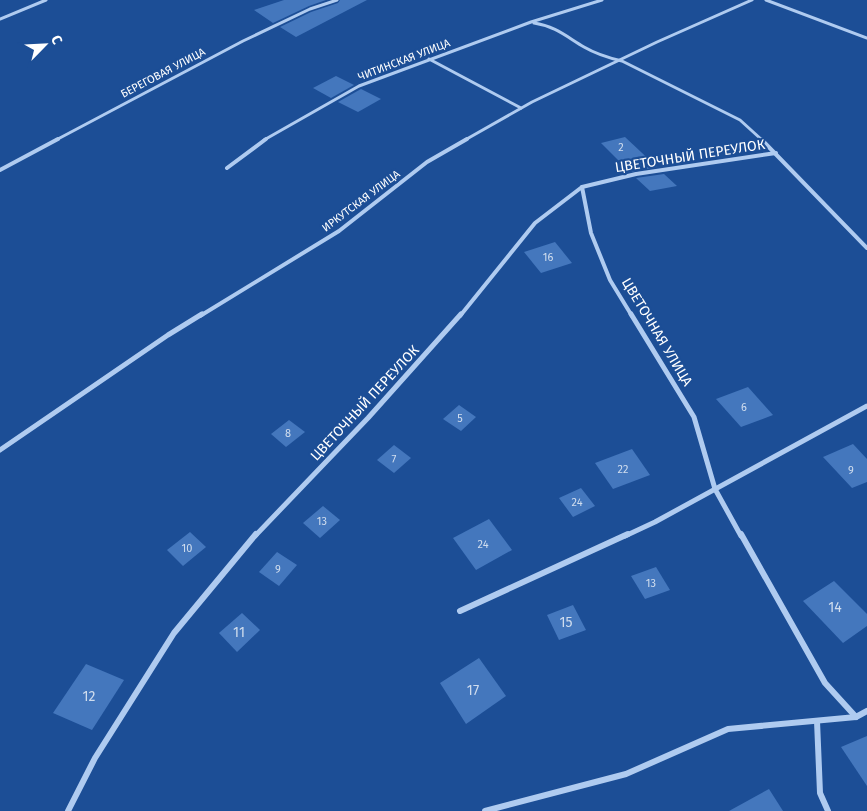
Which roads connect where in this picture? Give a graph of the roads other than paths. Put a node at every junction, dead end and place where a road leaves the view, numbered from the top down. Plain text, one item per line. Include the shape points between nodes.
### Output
1 (46, 0) edge
2 (337, 0) edge
3 (602, 0) edge
4 (752, 0) edge
5 (766, 0) edge
6 (0, 18) edge
7 (531, 22) junction
8 (867, 38) edge
9 (429, 59) junction
10 (622, 60) junction
11 (521, 108) junction
12 (776, 153) junction
13 (226, 168) dead end
14 (0, 170) edge
15 (582, 187) junction
16 (867, 248) edge
17 (867, 406) edge
18 (0, 450) edge
19 (715, 489) junction
20 (460, 610) dead end
21 (867, 711) edge
22 (856, 717) junction
23 (817, 721) junction
24 (68, 811) edge
25 (485, 811) edge
26 (828, 811) edge

1 - 6 street
2 - 14 street, БЕРЕГОВАЯ УЛИЦА via 310,9 243,41
3 - 7 street, ЧИТИНСКАЯ УЛИЦА
4 - 10 street, ИРКУТСКАЯ УЛИЦА
5 - 8 street
7 - 9 street, ЧИТИНСКАЯ УЛИЦА
7 - 10 street via 549,25 586,48 605,57
9 - 11 street
9 - 13 street, ЧИТИНСКАЯ УЛИЦА via 360,86 266,139
10 - 11 street, ИРКУТСКАЯ УЛИЦА
10 - 12 street via 740,120
11 - 18 street, ИРКУТСКАЯ УЛИЦА via 427,162 339,231 168,335
12 - 15 street, ЦВЕТОЧНЫЙ ПЕРЕУЛОК via 636,174
12 - 16 street
15 - 19 street, ЦВЕТОЧНАЯ УЛИЦА via 592,233 610,280 694,417
15 - 24 street, ЦВЕТОЧНЫЙ ПЕРЕУЛОК via 535,223 427,354 262,526 174,633 95,758
17 - 19 street
19 - 20 street via 655,522
19 - 22 street, ЦВЕТОЧНАЯ УЛИЦА via 825,683
21 - 22 street
22 - 23 street
23 - 25 street via 728,729 626,774
23 - 26 street via 820,793

